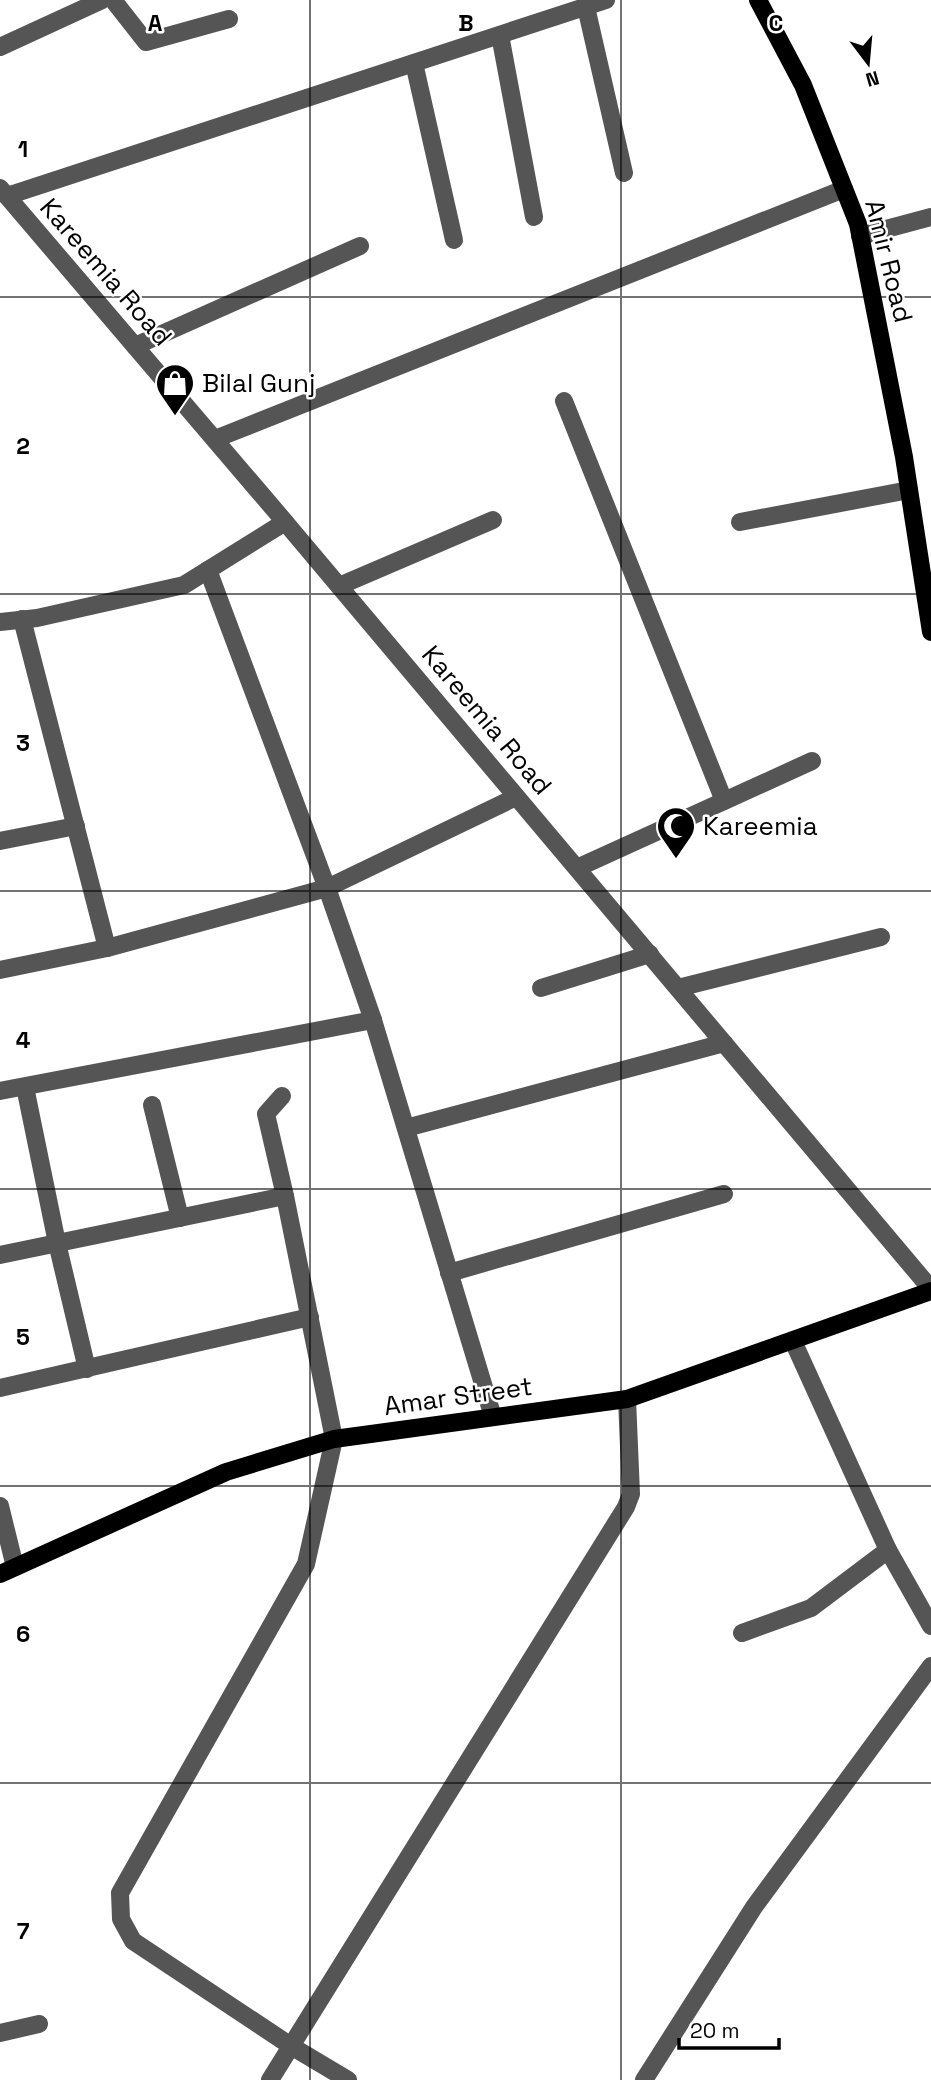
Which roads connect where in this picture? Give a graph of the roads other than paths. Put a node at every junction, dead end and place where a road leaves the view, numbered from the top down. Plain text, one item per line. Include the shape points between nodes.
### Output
1 (102, 0) edge
2 (113, 0) edge
3 (606, 0) edge
4 (758, 0) edge
5 (586, 7) junction
6 (229, 19) dead end
7 (500, 35) junction
8 (0, 47) edge
9 (414, 63) junction
10 (624, 173) dead end
11 (844, 189) junction
12 (3, 192) edge
13 (534, 217) dead end
14 (931, 217) edge
15 (860, 236) junction
16 (454, 240) dead end
17 (360, 246) dead end
18 (135, 346) junction
19 (564, 401) dead end
20 (215, 439) junction
21 (909, 491) junction
22 (493, 520) dead end
23 (285, 522) junction
24 (740, 522) dead end
25 (208, 569) junction
26 (339, 586) junction
27 (23, 619) junction
28 (0, 622) edge
29 (931, 632) edge
30 (812, 761) dead end
31 (516, 797) junction
32 (724, 801) junction
33 (76, 826) junction
34 (0, 841) edge
35 (577, 868) junction
36 (327, 888) junction
37 (881, 937) dead end
38 (107, 948) junction
39 (650, 954) junction
40 (0, 971) edge
41 (541, 988) dead end
42 (678, 988) junction
43 (373, 1020) junction
44 (724, 1043) junction
45 (25, 1087) junction
46 (0, 1091) edge
47 (282, 1096) dead end
48 (152, 1105) dead end
49 (406, 1128) junction
50 (724, 1194) dead end
51 (285, 1196) junction
52 (180, 1218) junction
53 (57, 1243) junction
54 (0, 1255) edge
55 (449, 1273) junction
56 (931, 1290) edge
57 (310, 1317) junction
58 (793, 1341) junction
59 (88, 1368) junction
60 (0, 1388) edge
61 (627, 1399) junction
62 (493, 1417) junction
63 (334, 1439) junction
64 (0, 1506) edge
65 (888, 1550) junction
66 (8, 1571) edge
67 (931, 1626) edge
68 (742, 1633) dead end
69 (931, 1666) edge
70 (39, 2024) dead end
71 (0, 2033) edge
72 (292, 2046) junction
73 (270, 2080) edge
74 (348, 2080) edge
75 (645, 2080) edge

1 - 8 street
2 - 6 street via 146,42
3 - 5 street
4 - 11 main road, Amir Road via 803,85
5 - 7 street
5 - 10 street
7 - 9 street
7 - 13 street
9 - 12 street
9 - 16 street
11 - 15 main road, Amir Road
11 - 20 street
12 - 18 street, Kareemia Road
14 - 15 street
15 - 21 main road, Amir Road
17 - 18 street
18 - 20 street, Kareemia Road
19 - 32 street
20 - 23 street, Kareemia Road
21 - 24 street
21 - 29 main road, Amir Road
22 - 26 street
23 - 25 street
23 - 26 street, Kareemia Road
25 - 27 street via 184,585
25 - 36 street
26 - 31 street, Kareemia Road
27 - 28 street
27 - 33 street
30 - 32 street
31 - 35 street, Kareemia Road
31 - 36 street
32 - 35 street
33 - 34 street
33 - 38 street
35 - 39 street, Kareemia Road
36 - 38 street
36 - 43 street
37 - 42 street
38 - 40 street
39 - 41 street
39 - 42 street, Kareemia Road
42 - 44 street, Kareemia Road
43 - 45 street
43 - 49 street
44 - 49 street
44 - 56 street, Kareemia Road
45 - 46 street
45 - 53 street
47 - 51 street via 266,1114
48 - 52 street
49 - 55 street
50 - 55 street
51 - 52 street
51 - 57 street
52 - 53 street
53 - 54 street
53 - 59 street
55 - 62 street
56 - 58 main road, Amar Street
57 - 59 street
57 - 63 street
58 - 61 main road, Amar Street
58 - 65 street
59 - 60 street
61 - 62 main road, Amar Street
61 - 72 street via 631,1494 626,1507
62 - 63 main road, Amar Street
63 - 66 main road, Amar Street via 226,1472
63 - 72 street via 306,1564 120,1893 121,1919 134,1941
64 - 66 street
65 - 67 street
65 - 68 street via 811,1608
69 - 75 street via 754,1906
70 - 71 street
72 - 73 street
72 - 74 street

